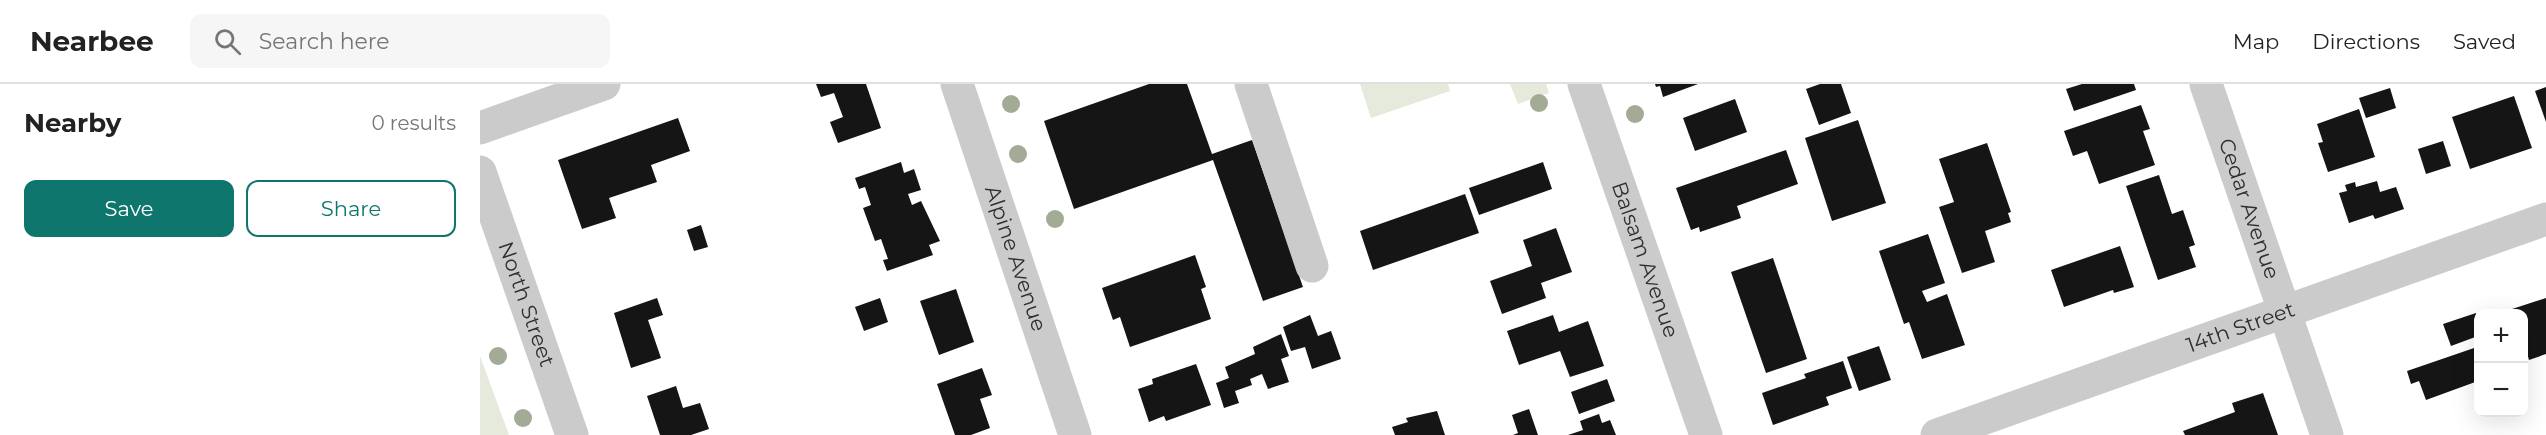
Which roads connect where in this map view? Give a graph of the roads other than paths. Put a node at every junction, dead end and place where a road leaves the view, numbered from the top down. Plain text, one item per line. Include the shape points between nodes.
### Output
1 (604, 84) edge
2 (957, 84) edge
3 (1251, 84) edge
4 (1584, 84) edge
5 (2206, 84) edge
6 (480, 128) edge
7 (480, 172) edge
8 (2546, 219) edge
9 (1312, 266) dead end
10 (2284, 312) junction
11 (572, 435) edge
12 (1075, 435) edge
13 (1706, 435) edge
14 (1937, 435) edge
15 (2327, 435) edge

1 - 6 street
2 - 12 street, Alpine Avenue
3 - 9 street
4 - 13 street, Balsam Avenue
5 - 10 street, Cedar Avenue
7 - 11 street, North Street
8 - 10 street, 14th Street
10 - 14 street, 14th Street
10 - 15 street, Cedar Avenue

